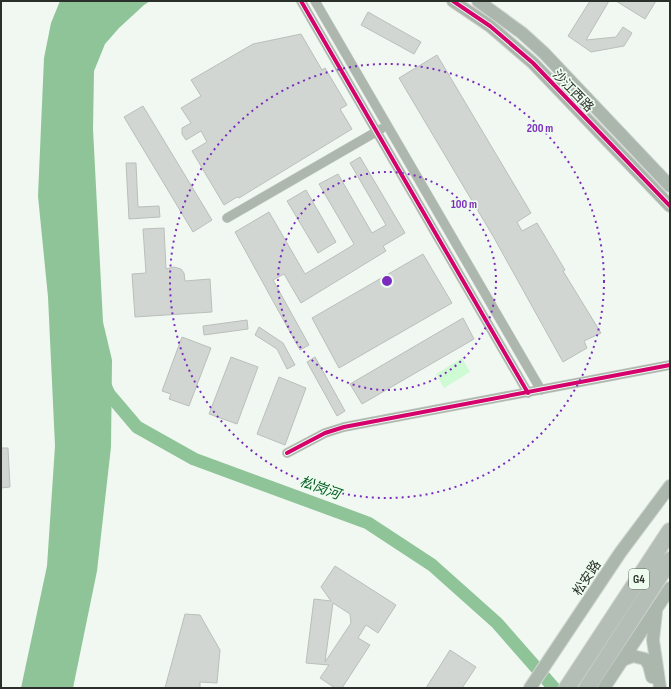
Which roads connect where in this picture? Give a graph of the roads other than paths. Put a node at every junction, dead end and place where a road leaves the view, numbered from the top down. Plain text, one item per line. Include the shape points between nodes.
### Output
1 (301, 1) edge
2 (315, 1) edge
3 (453, 1) edge
4 (478, 1) edge
5 (387, 126) junction
6 (377, 132) junction
7 (670, 186) edge
8 (670, 206) edge
9 (227, 218) dead end
10 (670, 366) edge
11 (541, 390) junction
12 (528, 392) junction
13 (287, 453) dead end
14 (670, 486) edge
15 (670, 531) edge
16 (670, 560) edge
17 (670, 588) edge
18 (657, 608) junction
19 (623, 660) junction
20 (530, 688) edge
21 (567, 688) edge
22 (587, 688) edge
23 (604, 688) edge
24 (654, 688) edge
25 (660, 688) edge

1 - 6 street
2 - 5 street
3 - 8 street, 沙江西路 via 490,26 533,63
4 - 7 street, 沙江西路 via 544,52
5 - 6 street
5 - 11 street
6 - 9 street
6 - 12 street
10 - 11 street
11 - 12 street
12 - 13 street via 344,427 325,433
14 - 20 street, 松安路 via 620,553
15 - 21 highway, G4
16 - 22 highway, G4
17 - 18 street
18 - 19 street
18 - 25 street via 653,640
19 - 23 street
19 - 24 street via 633,656 645,659 651,671

